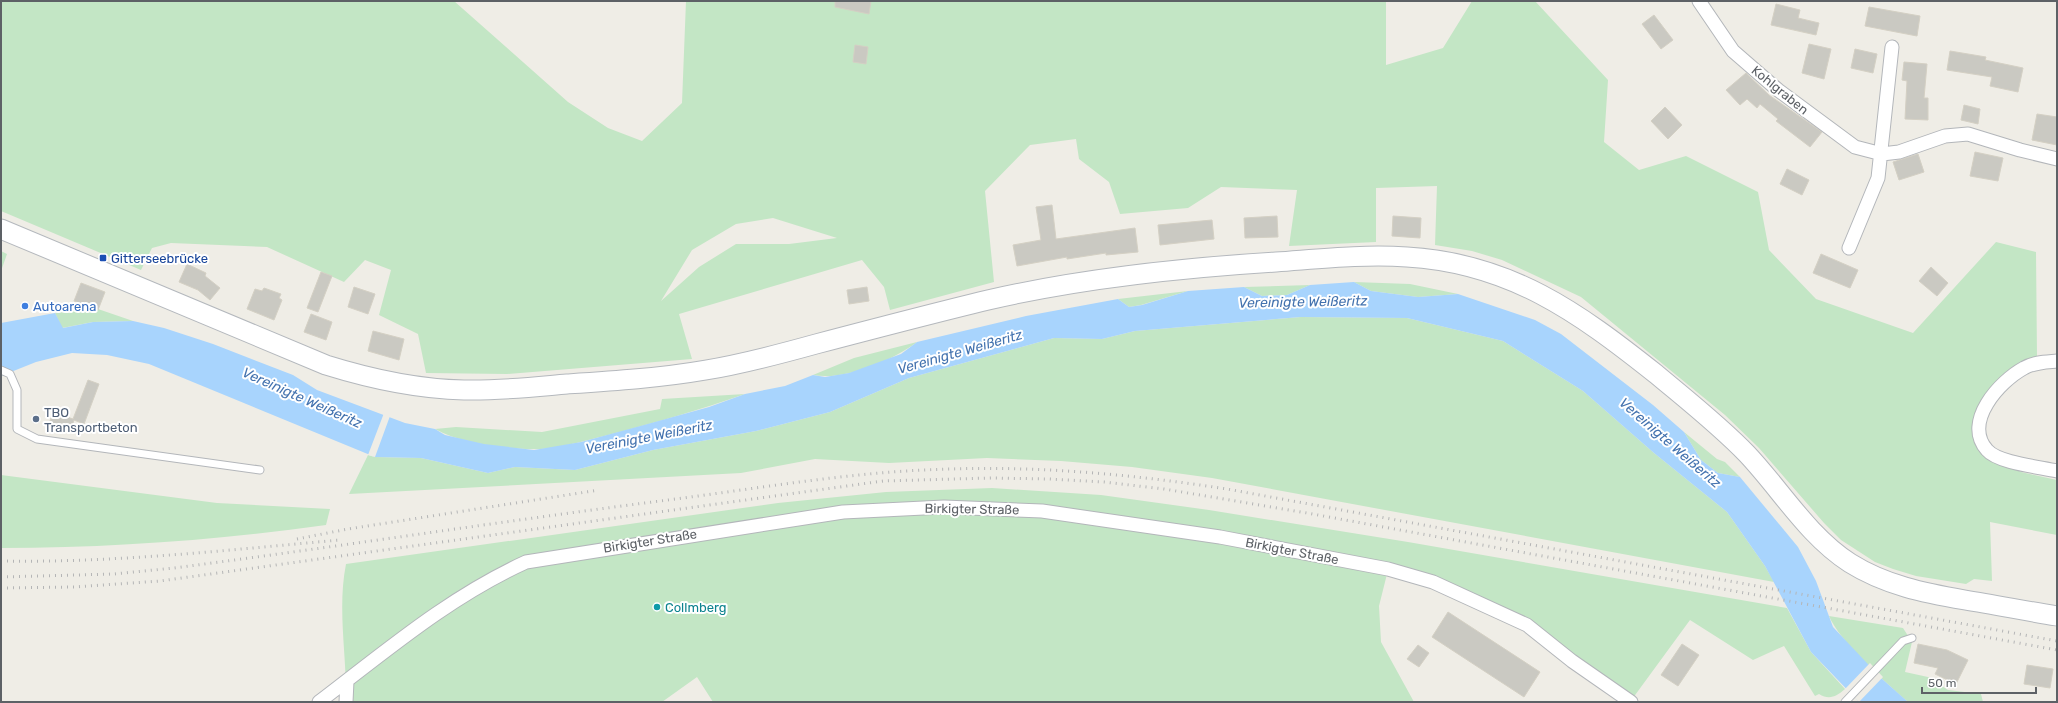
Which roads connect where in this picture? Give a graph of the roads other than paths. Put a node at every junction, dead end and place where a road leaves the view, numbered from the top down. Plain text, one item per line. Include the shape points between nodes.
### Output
1 (1699, 1) edge
2 (1892, 47) dead end
3 (1882, 154) junction
4 (2057, 159) edge
5 (1, 229) edge
6 (1849, 248) dead end
7 (2057, 361) edge
8 (1, 370) edge
9 (260, 470) dead end
10 (2057, 471) edge
11 (2057, 616) edge
12 (1912, 638) dead end
13 (347, 681) junction
14 (319, 702) edge
15 (346, 702) edge
16 (1631, 702) edge
17 (1845, 702) edge

1 - 3 street, Kohlgraben via 1733,51 1778,90 1855,147
2 - 3 street
3 - 4 street, Kohlgraben via 1899,152 1945,136 1968,134
3 - 6 street via 1878,178
5 - 11 main road via 326,365 396,383 462,390 628,380 710,370 998,298 1072,283 1147,272 1381,256 1442,261 1470,267 1530,288 1560,303 1595,326 1728,435 1824,543 1844,560 1868,574 1891,584 1935,594
7 - 10 street via 2040,362 2024,367 2005,382 1990,398 1979,425 1983,444 1996,457
8 - 9 lane via 10,374 17,390 18,429 37,439
12 - 17 lane via 1903,641
13 - 14 street, Birkigter Straße
13 - 15 street
13 - 16 street, Birkigter Straße via 450,603 495,576 526,562 843,512 944,507 1049,512 1220,537 1388,569 1433,582 1527,625 1572,661

